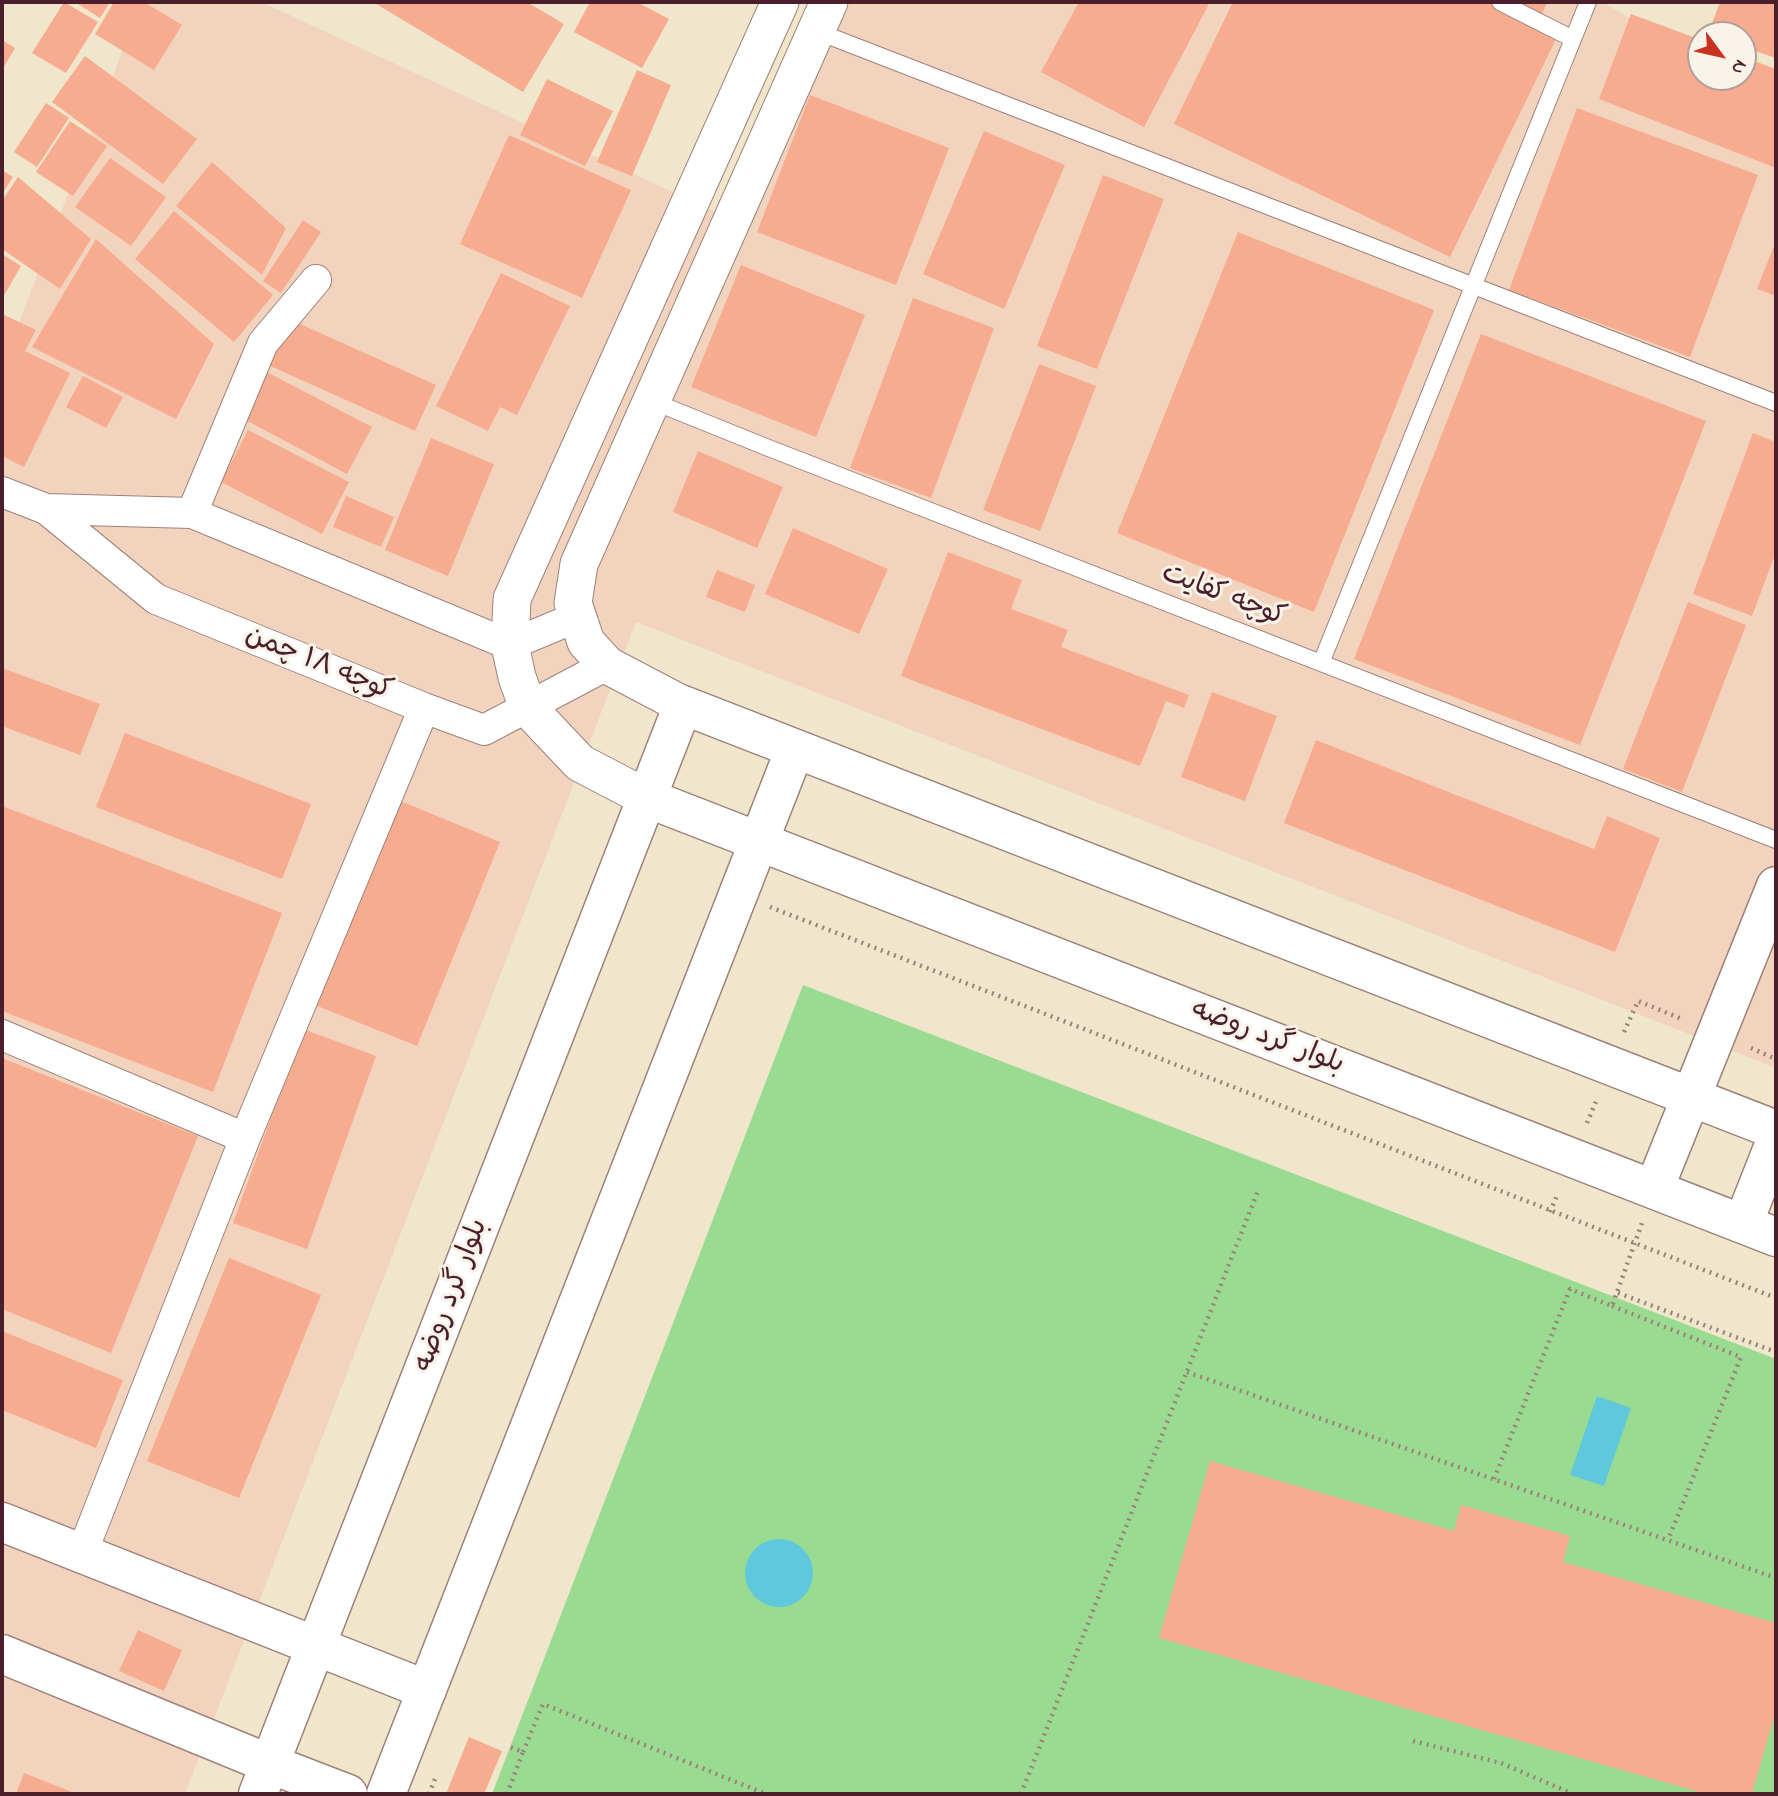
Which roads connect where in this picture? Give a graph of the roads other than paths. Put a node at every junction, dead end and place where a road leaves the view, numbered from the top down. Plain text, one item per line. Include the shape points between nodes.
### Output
1 (780, 2) edge
2 (1500, 2) edge
3 (1588, 2) edge
4 (823, 16) edge
5 (1573, 39) junction
6 (316, 280) dead end
7 (1474, 286) junction
8 (652, 401) junction
9 (1776, 403) edge
10 (2, 492) edge
11 (46, 509) junction
12 (192, 513) junction
13 (577, 617) junction
14 (510, 645) junction
15 (1321, 663) junction
16 (607, 665) junction
17 (683, 705) junction
18 (424, 708) junction
19 (528, 708) junction
20 (795, 749) junction
21 (647, 798) junction
22 (1776, 840) edge
23 (759, 841) junction
24 (1776, 886) edge
25 (2, 1035) edge
26 (1692, 1098) junction
27 (1776, 1130) edge
28 (245, 1138) junction
29 (1776, 1140) edge
30 (1654, 1189) junction
31 (1760, 1230) edge
32 (2, 1522) edge
33 (82, 1553) junction
34 (316, 1646) junction
35 (2, 1654) edge
36 (427, 1690) junction
37 (264, 1779) edge
38 (348, 1794) edge
39 (386, 1794) edge

1 - 14 street via 512,599
2 - 5 lane
3 - 5 lane
4 - 7 lane
4 - 8 street
5 - 7 lane
6 - 12 street via 263,343
7 - 9 lane
7 - 15 lane
8 - 13 street via 579,564 573,604
8 - 15 lane, کوچه کفایت
10 - 11 street, كوچه ١٨ چمن
11 - 12 street, كوچه ١٨ چمن
11 - 18 street, كوچه ١٨ چمن via 156,599
12 - 14 street, كوچه ١٨ چمن
13 - 14 street
13 - 16 street via 586,642
14 - 19 street
15 - 22 lane, کوچه کفایت
16 - 17 street
16 - 19 street, كوچه ١٨ چمن
17 - 20 main road
17 - 21 main road, بلوار گرد روضه
18 - 19 street, كوچه ١٨ چمن via 484,730
18 - 28 street
19 - 21 street via 580,763
20 - 23 main road
20 - 26 main road
21 - 23 main road, بلوار گرد روضه
21 - 34 main road, بلوار گرد روضه
23 - 30 main road, بلوار گرد روضه
23 - 36 main road
24 - 26 main road
25 - 28 street
26 - 27 main road
26 - 30 main road
28 - 33 street
29 - 31 main road
30 - 31 main road, بلوار گرد روضه
32 - 33 main road
33 - 34 main road
34 - 36 main road
34 - 37 main road, بلوار گرد روضه
35 - 37 main road
36 - 39 main road
37 - 38 main road

